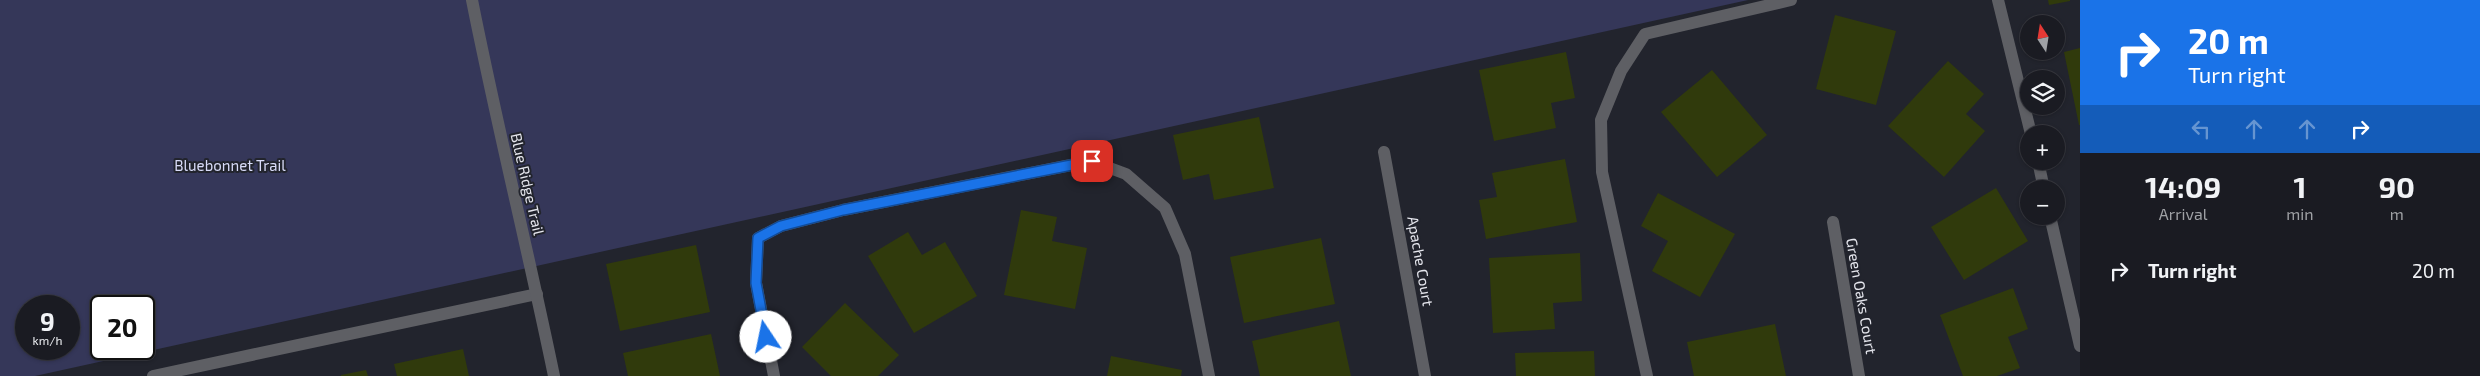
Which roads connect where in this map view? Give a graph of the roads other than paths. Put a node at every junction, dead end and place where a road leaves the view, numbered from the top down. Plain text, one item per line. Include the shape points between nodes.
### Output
1 (472, 0) edge
2 (1791, 0) edge
3 (1998, 0) edge
4 (2029, 125) edge
5 (1384, 152) dead end
6 (1833, 222) dead end
7 (2052, 225) edge
8 (537, 294) junction
9 (2080, 346) edge
10 (152, 376) edge
11 (554, 376) edge
12 (774, 376) edge
13 (1209, 376) edge
14 (1425, 376) edge
15 (1647, 376) edge
16 (1859, 376) edge

1 - 8 street, Blue Ridge Trail via 495,117
2 - 15 street via 1645,34 1621,71 1601,120 1602,172
3 - 4 street
5 - 14 street, Apache Court
6 - 16 street, Green Oaks Court
7 - 9 street
8 - 10 street
8 - 11 street, Blue Ridge Trail
12 - 13 street via 756,283 758,238 781,226 843,210 1092,161 1126,174 1165,208 1184,254

